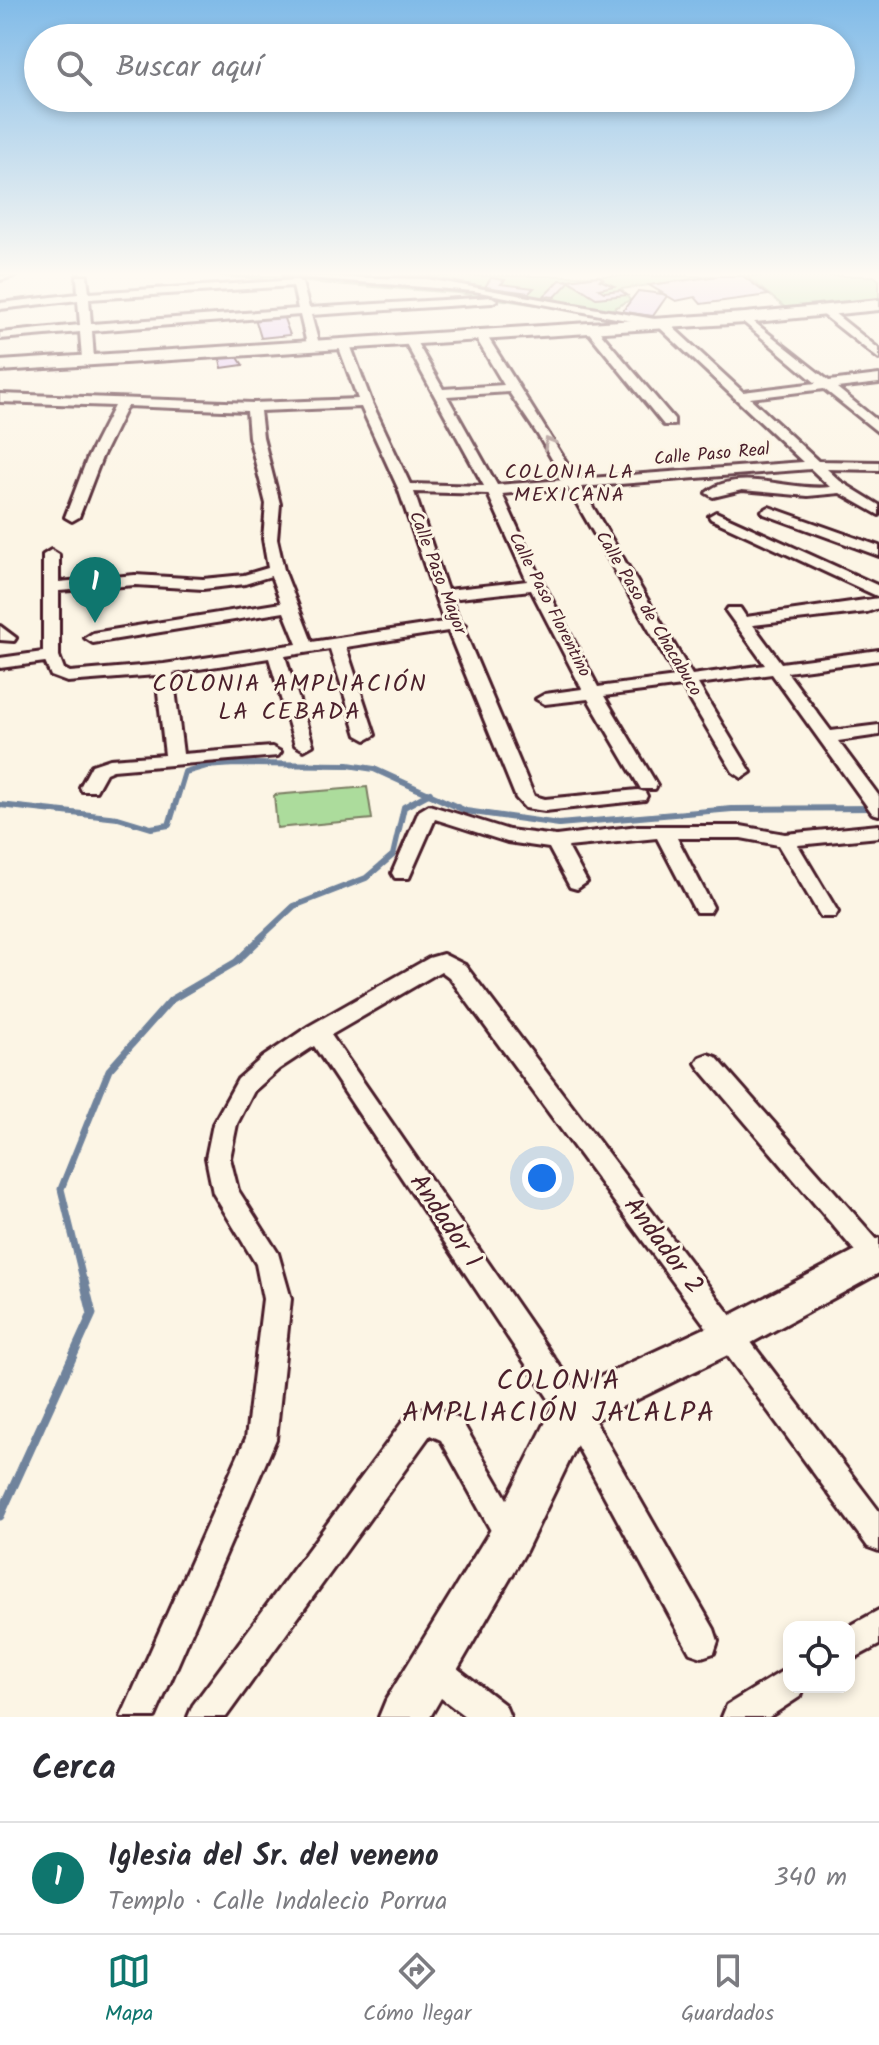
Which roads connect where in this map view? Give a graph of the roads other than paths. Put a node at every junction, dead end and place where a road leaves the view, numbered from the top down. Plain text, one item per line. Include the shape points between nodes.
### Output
1 (131, 356) edge
2 (348, 356) edge
3 (419, 356) edge
4 (493, 356) edge
5 (614, 356) edge
6 (696, 356) edge
7 (789, 356) edge
8 (88, 359) joint
9 (0, 366) edge
10 (879, 379) edge
11 (823, 386) junction
12 (512, 388) junction
13 (438, 393) junction
14 (737, 396) junction
15 (0, 398) edge
16 (123, 401) junction
17 (366, 403) junction
18 (253, 407) junction
19 (669, 422) dead end
20 (879, 429) edge
21 (815, 465) junction
22 (879, 466) edge
23 (574, 485) junction
24 (405, 488) junction
25 (841, 489) junction
26 (493, 490) junction
27 (713, 493) dead end
28 (769, 511) dead end
29 (879, 511) edge
30 (716, 516) dead end
31 (72, 517) dead end
32 (879, 551) edge
33 (51, 555) dead end
34 (276, 570) junction
35 (536, 585) junction
36 (50, 587) junction
37 (879, 592) edge
38 (441, 595) junction
39 (288, 607) junction
40 (875, 609) edge
41 (457, 625) junction
42 (93, 638) dead end
43 (336, 642) junction
44 (306, 647) junction
45 (275, 652) junction
46 (879, 655) edge
47 (51, 656) junction
48 (0, 663) edge
49 (774, 667) junction
50 (164, 669) junction
51 (687, 679) junction
52 (593, 693) junction
53 (545, 699) dead end
54 (879, 730) edge
55 (366, 735) dead end
56 (826, 737) junction
57 (304, 745) dead end
58 (272, 752) dead end
59 (175, 760) junction
60 (742, 772) dead end
61 (89, 787) dead end
62 (643, 790) joint
63 (875, 804) edge
64 (879, 831) edge
65 (664, 833) junction
66 (785, 840) junction
67 (556, 842) junction
68 (402, 873) dead end
69 (577, 882) dead end
70 (703, 907) dead end
71 (828, 912) dead end
72 (317, 1032) junction
73 (708, 1063) dead end
74 (878, 1257) edge
75 (730, 1335) junction
76 (573, 1410) junction
77 (511, 1536) junction
78 (879, 1536) edge
79 (879, 1626) edge
80 (702, 1641) dead end
81 (855, 1641) edge
82 (432, 1670) junction
83 (783, 1688) edge
84 (138, 1717) edge
85 (205, 1717) edge
86 (403, 1717) edge
87 (493, 1717) edge
88 (739, 1717) edge

1 - 8 main road
2 - 17 street, Calle Paso Mayor
3 - 13 street, Calle Paso Florentino
4 - 12 street, Calle Paso de Chacabuco
5 - 19 street
6 - 14 street
7 - 11 street
8 - 9 main road
10 - 11 street
11 - 14 street
11 - 20 street
12 - 13 street
23 -> 12 street, Calle Paso de Chacabuco
13 - 26 street, Calle Paso Florentino
14 - 21 street
15 - 16 street
16 - 18 street
16 - 31 street
17 - 18 street
17 - 24 street, Calle Paso Mayor
18 - 34 street via 273,504 270,539
21 - 22 street, Calle Paso Real
21 - 23 street, Calle Paso Real
21 - 25 street
23 - 26 street, Calle Paso Real
23 - 51 street, Calle Paso de Chacabuco
24 - 26 street, Calle Paso Real
24 - 38 street, Calle Paso Mayor
25 - 27 street via 822,494 729,484
25 - 29 street
26 - 35 street, Calle Paso Florentino
28 - 32 street
30 - 37 street
33 - 36 street
34 - 36 street via 203,584 135,580
34 - 39 street
35 - 38 street
35 - 52 street, Calle Paso Florentino
36 - 47 street
38 - 41 street, Calle Paso Mayor
39 - 42 street
39 - 44 street
40 - 49 street via 737,616
41 - 43 street
41 - 62 street, Calle Paso Mayor via 532,804
43 - 44 street
43 - 55 street
44 - 45 street
45 - 50 street
45 - 57 street
46 - 49 street
47 - 48 street
47 - 50 street via 57,672 67,677
49 - 51 street
49 - 56 street
50 - 59 street
51 - 52 street
51 - 60 street, Calle Paso de Chacabuco
52 - 53 street
52 - 62 street, Calle Paso Florentino
54 - 56 street
56 - 63 street
58 - 59 street
59 - 61 street via 110,765 99,769
64 - 66 street
65 - 66 street via 741,832
65 - 67 street
65 - 70 street
66 - 71 street
67 - 68 street via 507,836 429,811
67 - 69 street
72 - 75 street, Andador 2 via 427,968 443,962 457,971
72 - 76 street, Andador 1
72 - 84 street via 246,1085 225,1124 218,1158 226,1193 269,1261 277,1299 261,1439
73 - 74 street
74 - 75 main road
75 - 76 main road
75 - 78 street, Andador 2
76 - 77 main road
76 - 80 street, Andador 1
77 - 82 main road
77 - 85 street via 451,1430 440,1420 417,1426
79 - 81 street
82 - 86 main road
82 - 87 street
83 - 88 street

